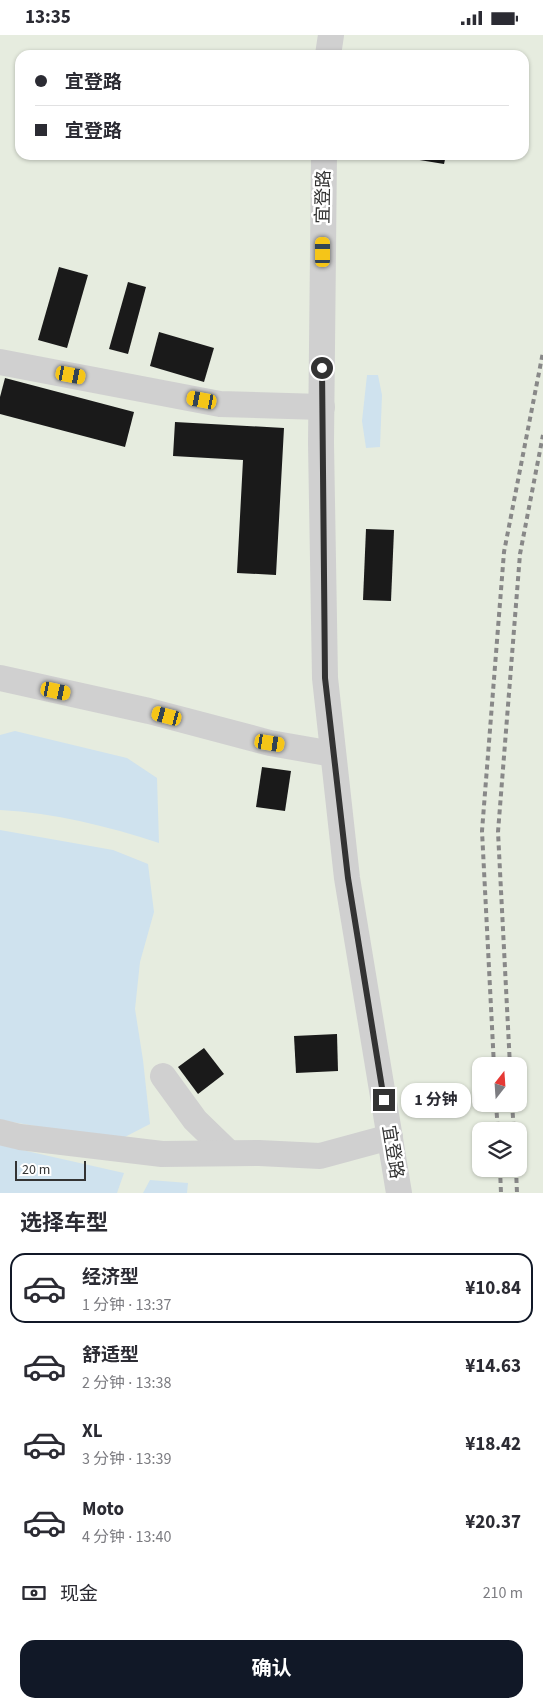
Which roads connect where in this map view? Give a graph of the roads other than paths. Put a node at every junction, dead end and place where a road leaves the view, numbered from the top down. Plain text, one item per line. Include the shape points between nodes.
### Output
1 (331, 35) edge
2 (329, 50) edge
3 (324, 160) edge
4 (0, 362) edge
5 (322, 407) junction
6 (0, 678) edge
7 (333, 754) junction
8 (163, 1076) dead end
9 (0, 1133) edge
10 (390, 1137) junction
11 (229, 1153) junction
12 (399, 1193) edge

1 - 2 street
3 - 5 street, 宜登路
4 - 5 street via 220,404
5 - 7 street, 宜登路 via 325,678
6 - 7 street via 150,711 270,743
7 - 10 street, 宜登路 via 348,878
8 - 11 street via 195,1120
9 - 11 street via 162,1154
10 - 11 street via 320,1156
10 - 12 street, 宜登路

